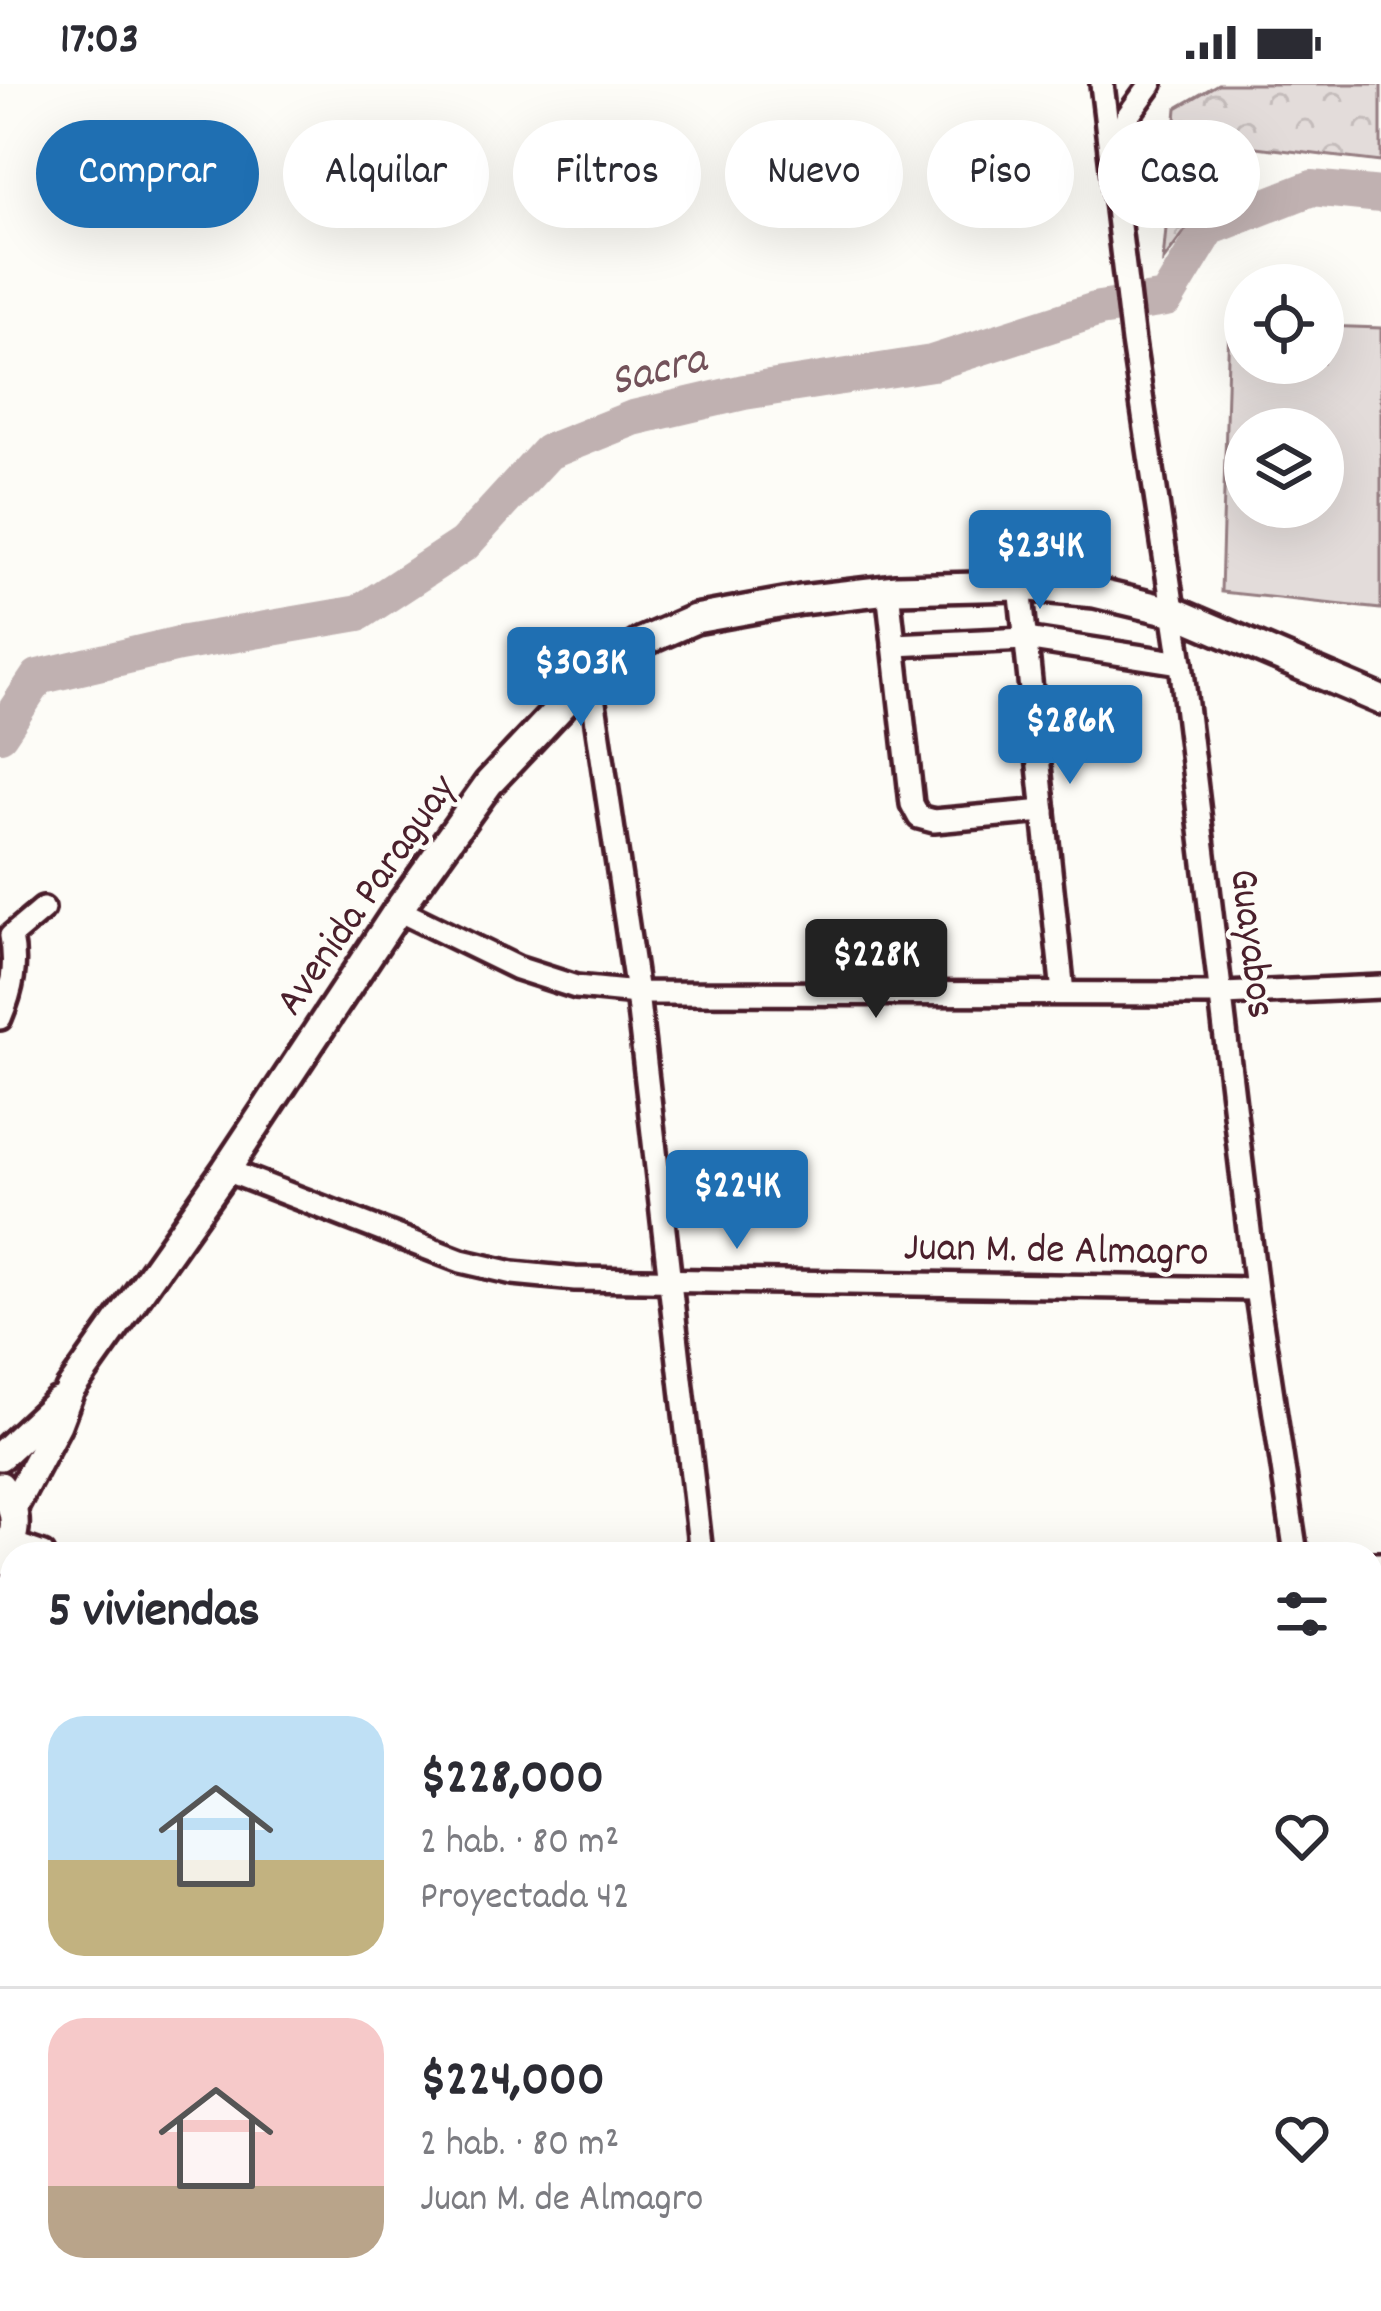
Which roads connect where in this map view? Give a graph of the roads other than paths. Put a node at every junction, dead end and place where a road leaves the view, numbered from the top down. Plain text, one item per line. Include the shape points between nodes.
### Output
1 (1102, 84) edge
2 (1151, 84) edge
3 (1107, 120) edge
4 (1126, 120) edge
5 (1120, 228) edge
6 (1020, 586) junction
7 (888, 590) junction
8 (1175, 612) junction
9 (1026, 639) junction
10 (894, 645) junction
11 (1181, 663) junction
12 (590, 676) junction
13 (1381, 700) edge
14 (1044, 811) junction
15 (43, 909) dead end
16 (398, 910) junction
17 (1381, 987) edge
18 (638, 993) junction
19 (1064, 993) junction
20 (1224, 994) junction
21 (0, 1018) edge
22 (226, 1170) junction
23 (670, 1279) junction
24 (1256, 1289) junction
25 (70, 1390) junction
26 (0, 1456) edge
27 (6, 1496) edge
28 (6, 1542) edge
29 (700, 1542) edge
30 (1294, 1542) edge

1 - 3 street, Guayabos
2 - 4 street
5 - 8 street, Guayabos
6 - 7 street, Avenida Paraguay
6 - 8 street, Avenida Paraguay via 1095,592
6 - 9 street
7 - 10 street
7 - 12 street, Avenida Paraguay via 694,619
8 - 11 street, Guayabos
8 - 13 street, Avenida Paraguay
9 - 10 street
9 - 11 street
9 - 14 street
10 - 14 street via 919,817
11 - 20 street, Guayabos
12 - 16 street, Avenida Paraguay via 489,783
12 - 18 street
14 - 19 street
15 - 21 street via 11,936 16,959
16 - 18 street via 517,968 576,987
16 - 22 street, Avenida Paraguay
17 - 20 street
18 - 19 street
18 - 23 street
19 - 20 street
20 - 24 street, Guayabos
22 - 23 street, Juan M. de Almagro via 513,1274
22 - 25 street, Avenida Paraguay
23 - 24 street, Juan M. de Almagro
23 - 29 street
24 - 30 street, Guayabos
25 - 26 street
25 - 27 street, Avenida Paraguay via 57,1424
27 - 28 street

